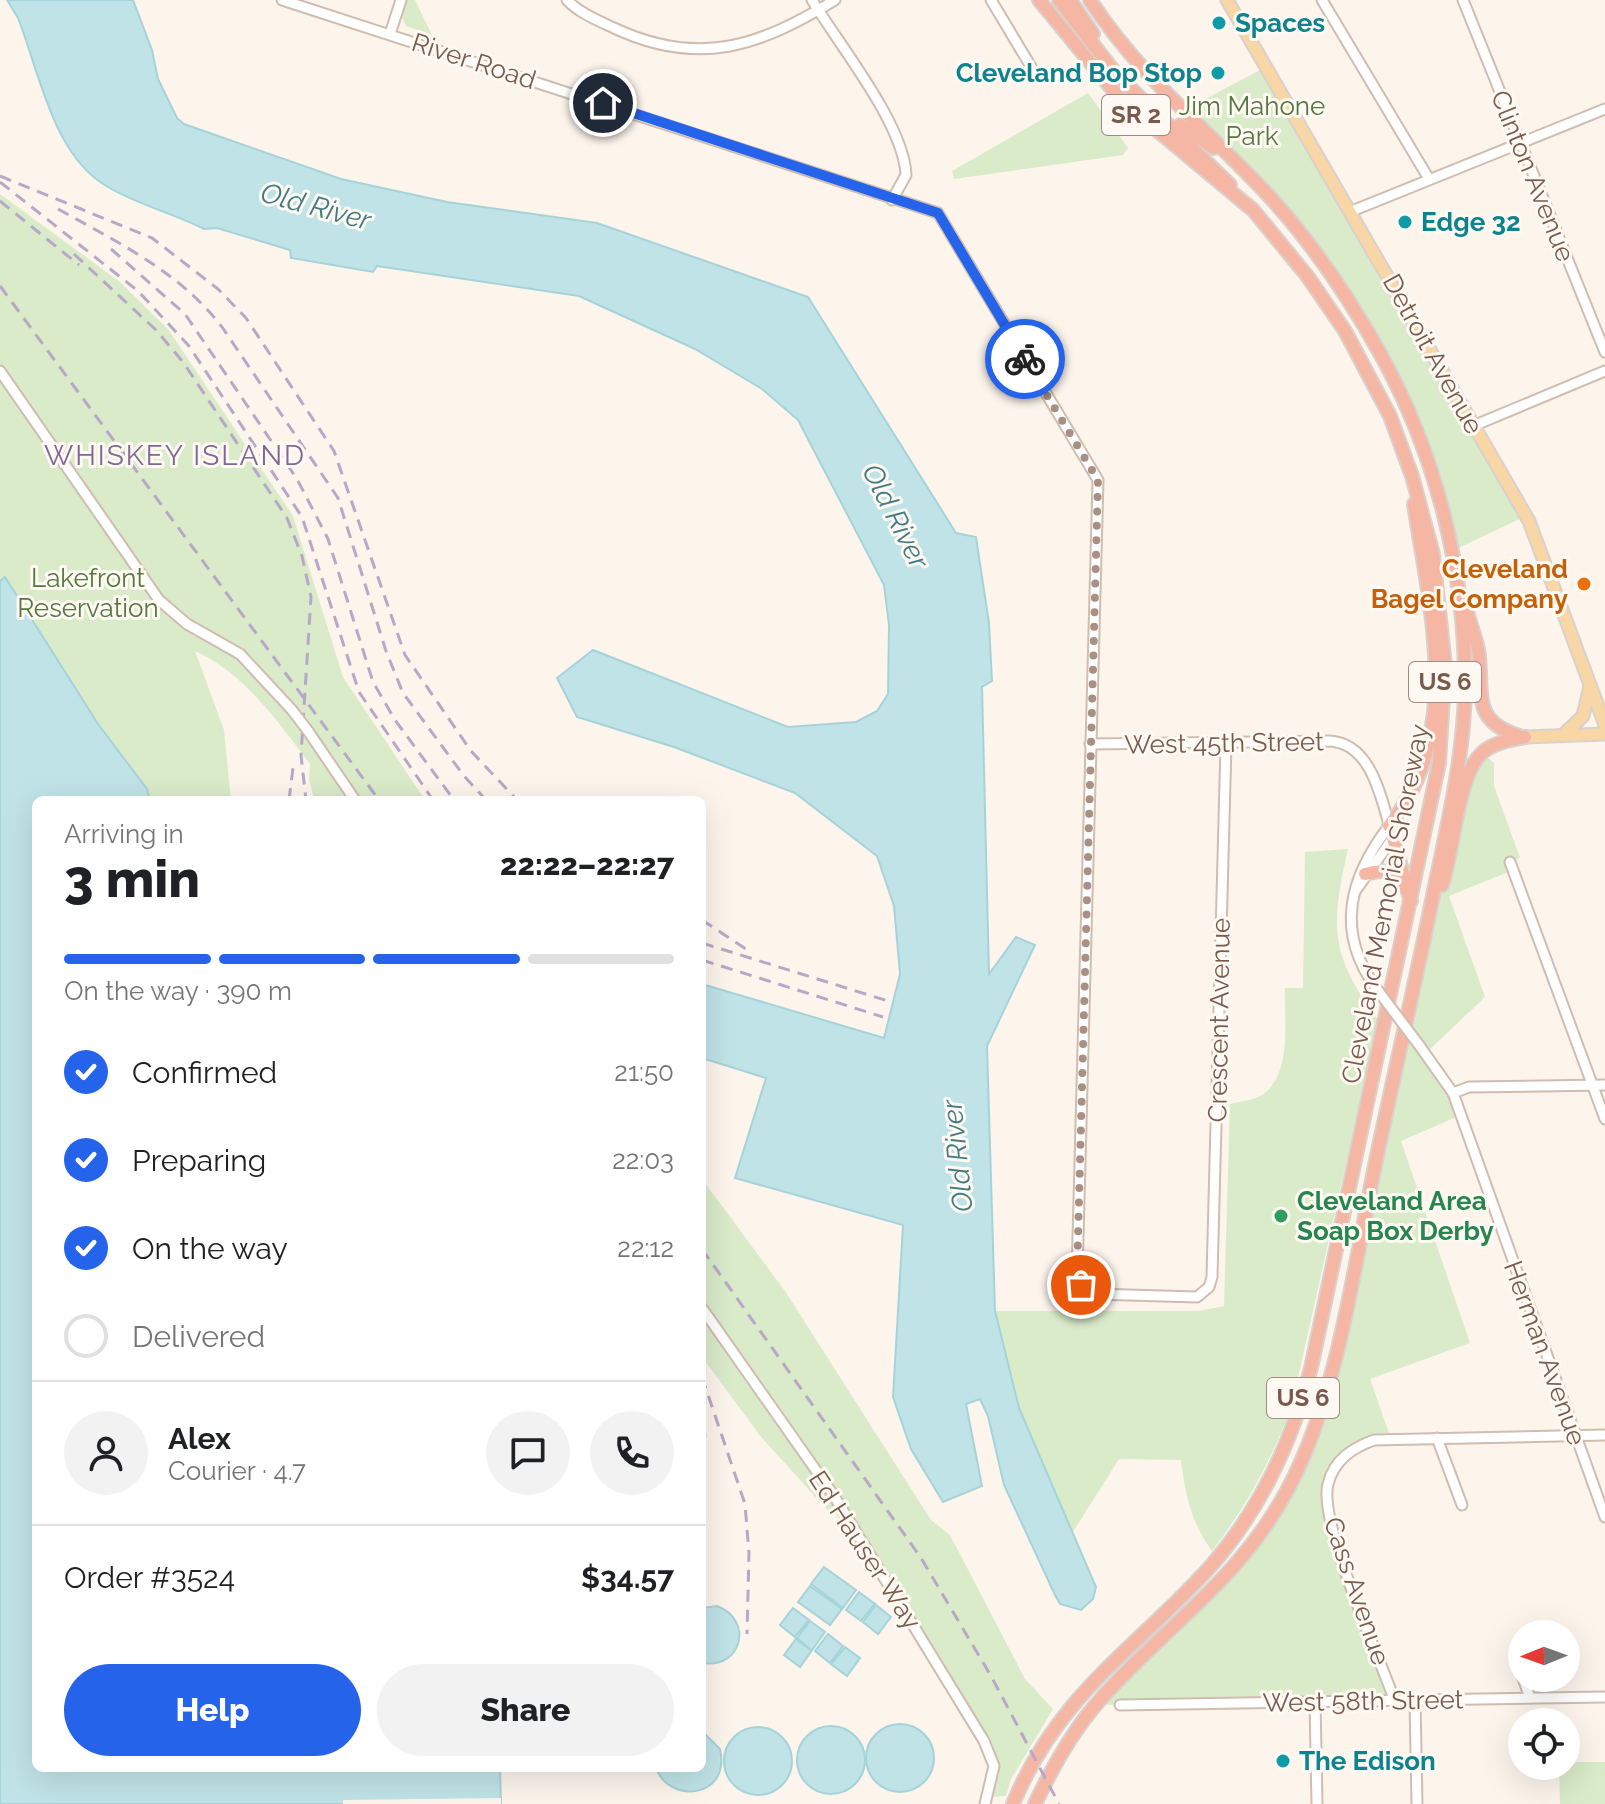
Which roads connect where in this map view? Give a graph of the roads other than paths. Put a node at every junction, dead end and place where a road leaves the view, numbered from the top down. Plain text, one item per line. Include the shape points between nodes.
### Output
1 (282, 0) edge
2 (401, 0) edge
3 (567, 0) edge
4 (812, 0) edge
5 (835, 0) edge
6 (991, 0) edge
7 (1039, 0) edge
8 (1059, 0) edge
9 (1070, 0) edge
10 (1090, 0) edge
11 (1227, 0) edge
12 (1322, 0) edge
13 (1463, 0) edge
14 (818, 10) junction
15 (390, 34) junction
16 (1033, 70) dead end
17 (1605, 109) edge
18 (1519, 144) junction
19 (1234, 161) junction
20 (1429, 179) junction
21 (892, 200) junction
22 (1253, 210) junction
23 (1352, 211) junction
24 (1605, 352) edge
25 (0, 371) edge
26 (1605, 371) edge
27 (1473, 426) junction
28 (1407, 461) junction
29 (1457, 578) junction
30 (1590, 685) junction
31 (1605, 725) edge
32 (1605, 734) edge
33 (1562, 736) junction
34 (1525, 737) junction
35 (1090, 744) junction
36 (1226, 744) junction
37 (352, 796) edge
38 (1391, 832) junction
39 (1510, 862) dead end
40 (1365, 874) junction
41 (1405, 881) junction
42 (1356, 890) junction
43 (1412, 904) junction
44 (1426, 933) junction
45 (1593, 1085) junction
46 (1605, 1085) edge
47 (1453, 1093) junction
48 (1605, 1119) edge
49 (706, 1314) edge
50 (1575, 1435) junction
51 (1605, 1435) edge
52 (1437, 1438) junction
53 (1462, 1505) dead end
54 (1605, 1517) edge
55 (1528, 1692) edge
56 (1605, 1697) edge
57 (1530, 1698) junction
58 (1394, 1699) junction
59 (1415, 1700) junction
60 (1315, 1701) junction
61 (1120, 1705) dead end
62 (985, 1804) edge
63 (1013, 1804) edge
64 (1035, 1804) edge
65 (1317, 1804) edge
66 (1417, 1804) edge

1 - 15 street, River Road
2 - 15 street
3 - 14 street via 640,40 696,50 771,36
4 - 14 street
5 - 14 street
6 - 16 street
7 - 22 highway, Cleveland Memorial Shoreway / SR 2 via 1121,100
8 - 22 highway, US 6 via 1116,74
9 - 19 highway, US 6 via 1107,52 1151,99 1186,131
10 - 19 highway, Cleveland Memorial Shoreway / SR 2 via 1132,57
11 - 23 main road, Detroit Avenue
12 - 20 street
13 - 18 street, Clinton Avenue
14 - 21 street via 901,148 906,175
15 - 21 street, River Road
17 - 18 street
18 - 20 street
18 - 24 street, Clinton Avenue
19 - 29 highway, Cleveland Memorial Shoreway / US 6 via 1316,254 1380,352 1429,464
20 - 23 street
21 - 35 street, River Road via 938,213 1098,480
22 - 28 highway, Cleveland Memorial Shoreway / US 6 via 1345,331
23 - 27 main road, Detroit Avenue
25 - 37 street, bridge via 147,585 187,624 240,654 292,710
26 - 27 street
27 - 30 main road, Detroit Avenue via 1529,521
28 - 38 highway via 1433,619 1434,708 1423,769
28 - 43 highway, Cleveland Memorial Shoreway / US 6 via 1436,570 1445,683 1439,763
29 - 34 highway via 1478,648 1483,709 1501,729
29 - 44 highway, Cleveland Memorial Shoreway / US 6 via 1464,659 1462,733
30 - 31 main road, Detroit Avenue
30 - 33 main road via 1583,716
32 - 33 main road
33 - 34 main road
34 - 44 highway via 1493,746 1470,769 1452,854
35 - 36 street, West 45th Street
35 - 36 street, Crescent Avenue via 1077,1276 1094,1294 1197,1297 1212,1277
36 - 38 street, West 45th Street via 1345,744 1368,766
38 - 40 street, Herman Avenue
38 - 41 highway
38 - 42 street, Herman Avenue via 1364,862
39 - 45 street
40 - 41 highway via 1385,871
40 - 42 street, Herman Avenue
41 - 43 highway
42 - 47 street, Herman Avenue, bridge via 1353,939 1361,964
43 - 63 highway, Cleveland Memorial Shoreway / US 6 via 1311,1368 1287,1445 1258,1502 1221,1554 1063,1715
44 - 64 highway, Cleveland Memorial Shoreway / US 6 via 1328,1380 1296,1472 1262,1532 1232,1571 1089,1714
45 - 46 street
45 - 47 street via 1469,1087
45 - 48 street
47 - 50 street, Herman Avenue
49 - 62 street, Ed Hauser Way via 834,1496 984,1741 994,1766
50 - 51 street
50 - 52 street
50 - 54 street, Herman Avenue
52 - 53 street
52 - 58 street, Cass Avenue via 1374,1440 1358,1446 1343,1456 1331,1475 1326,1499
55 - 57 street
56 - 57 street, West 58th Street
57 - 59 street, West 58th Street
58 - 59 street, West 58th Street
58 - 60 street, West 58th Street
59 - 66 street
60 - 61 street, West 58th Street
60 - 65 street

